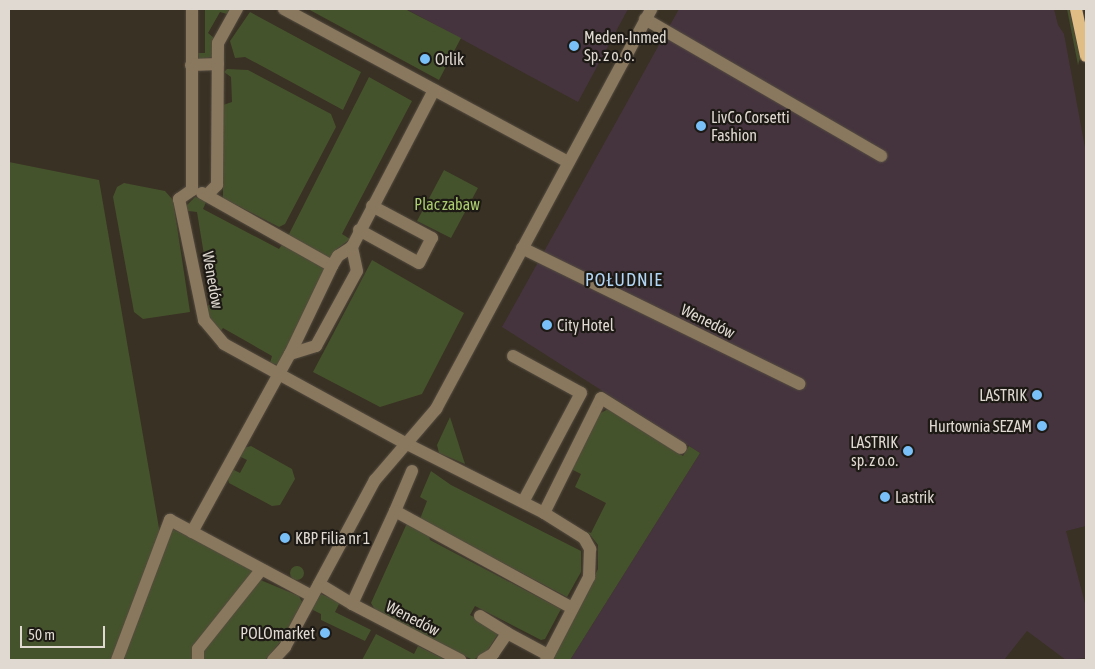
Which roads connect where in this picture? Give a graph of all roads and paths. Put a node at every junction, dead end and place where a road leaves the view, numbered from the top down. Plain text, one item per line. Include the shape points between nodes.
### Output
1 (192, 9) edge
2 (237, 9) edge
3 (284, 9) edge
4 (1076, 9) edge
5 (648, 14) edge
6 (1086, 56) edge
7 (218, 64) junction
8 (191, 65) junction
9 (434, 90) junction
10 (881, 156) dead end
11 (568, 162) junction
12 (192, 190) junction
13 (208, 194) junction
14 (372, 206) junction
15 (359, 230) junction
16 (352, 247) junction
17 (522, 248) junction
18 (332, 266) junction
19 (290, 354) junction
20 (513, 356) dead end
21 (279, 374) junction
22 (799, 384) dead end
23 (407, 444) junction
24 (681, 448) dead end
25 (412, 471) dead end
26 (523, 502) junction
27 (395, 511) junction
28 (544, 512) junction
29 (192, 532) junction
30 (261, 570) junction
31 (319, 584) junction
32 (312, 596) junction
33 (352, 604) junction
34 (572, 608) junction
35 (480, 616) dead end
36 (507, 633) junction
37 (547, 657) edge
38 (117, 660) edge
39 (198, 660) edge
40 (273, 660) edge
41 (460, 660) edge
42 (483, 660) edge

1 - 8 street
2 - 7 street via 218,43
3 - 9 street
4 - 6 main road
5 - 10 street
5 - 11 street
7 - 8 street
7 - 13 street via 217,185
8 - 12 street
9 - 11 street
9 - 14 street
11 - 17 street
12 - 13 street
12 - 21 street, Wenedów via 179,199 204,320 224,344
13 - 18 street
14 - 15 street
14 - 15 street via 432,238 419,263
15 - 16 street
16 - 18 street via 338,256
16 - 19 street via 357,271 316,346
17 - 22 street, Wenedów
17 - 23 street via 436,409
18 - 19 street
19 - 21 street
20 - 26 street via 581,393
21 - 23 street, Wenedów
21 - 29 street
23 - 26 street, Wenedów
23 - 31 street via 375,480
24 - 28 street via 601,398
25 - 27 street
26 - 28 street, Wenedów
27 - 33 street
27 - 34 street
28 - 34 street, Wenedów via 576,531 590,549 588,577
29 - 30 street
29 - 38 street via 170,520
30 - 32 street
30 - 39 street via 198,649
31 - 32 street
31 - 33 street, Wenedów
32 - 40 street via 285,646
33 - 41 street, Wenedów
34 - 37 street, Wenedów
35 - 36 street, Wenedów
36 - 37 street, Wenedów
36 - 42 street via 493,654

